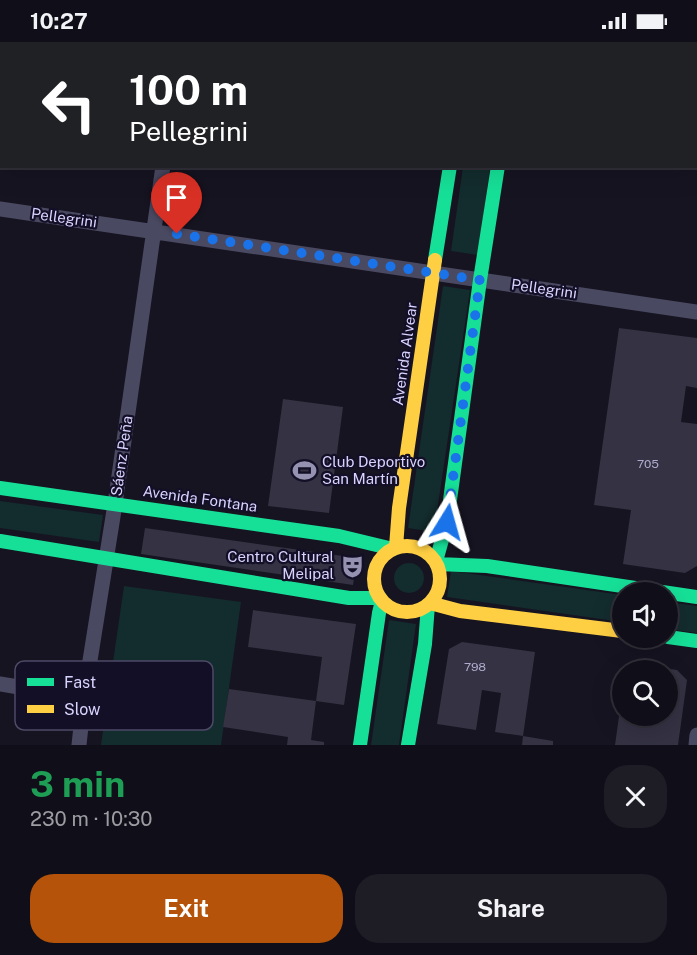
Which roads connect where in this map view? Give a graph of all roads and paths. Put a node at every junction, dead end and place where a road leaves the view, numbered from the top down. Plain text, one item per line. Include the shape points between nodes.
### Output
1 (163, 168) edge
2 (450, 168) edge
3 (498, 168) edge
4 (0, 209) edge
5 (153, 231) junction
6 (433, 273) junction
7 (480, 280) junction
8 (697, 312) edge
9 (0, 488) edge
10 (115, 504) junction
11 (0, 541) edge
12 (395, 548) junction
13 (106, 558) junction
14 (436, 562) junction
15 (697, 597) edge
16 (381, 600) junction
17 (429, 604) junction
18 (612, 630) edge
19 (678, 638) edge
20 (697, 641) edge
21 (90, 661) edge
22 (0, 684) edge
23 (15, 686) edge
24 (81, 730) edge
25 (697, 735) edge
26 (79, 745) edge
27 (360, 745) edge
28 (408, 745) edge
29 (696, 745) edge

1 - 5 street, Sáenz Peña
2 - 6 main road, Avenida Alvear
3 - 7 main road
4 - 5 street, Pellegrini
5 - 6 street, Pellegrini
5 - 10 street, Sáenz Peña
6 - 7 street, Pellegrini
6 - 12 main road, Avenida Alvear
7 - 8 street, Pellegrini
7 - 14 main road via 447,522
9 - 10 main road, Avenida Fontana
10 - 12 main road, Avenida Fontana via 339,536
10 - 13 street, Sáenz Peña
11 - 13 main road
12 - 14 main road via 405,545 423,549
12 - 16 main road via 381,558 374,573 375,590
13 - 16 main road
13 - 21 street, Sáenz Peña
14 - 15 main road
14 - 17 main road via 440,588
16 - 17 main road via 391,609 407,613
16 - 27 main road
17 - 18 main road
17 - 28 main road
19 - 20 main road
22 - 23 street
24 - 26 street, Sáenz Peña
25 - 29 street

